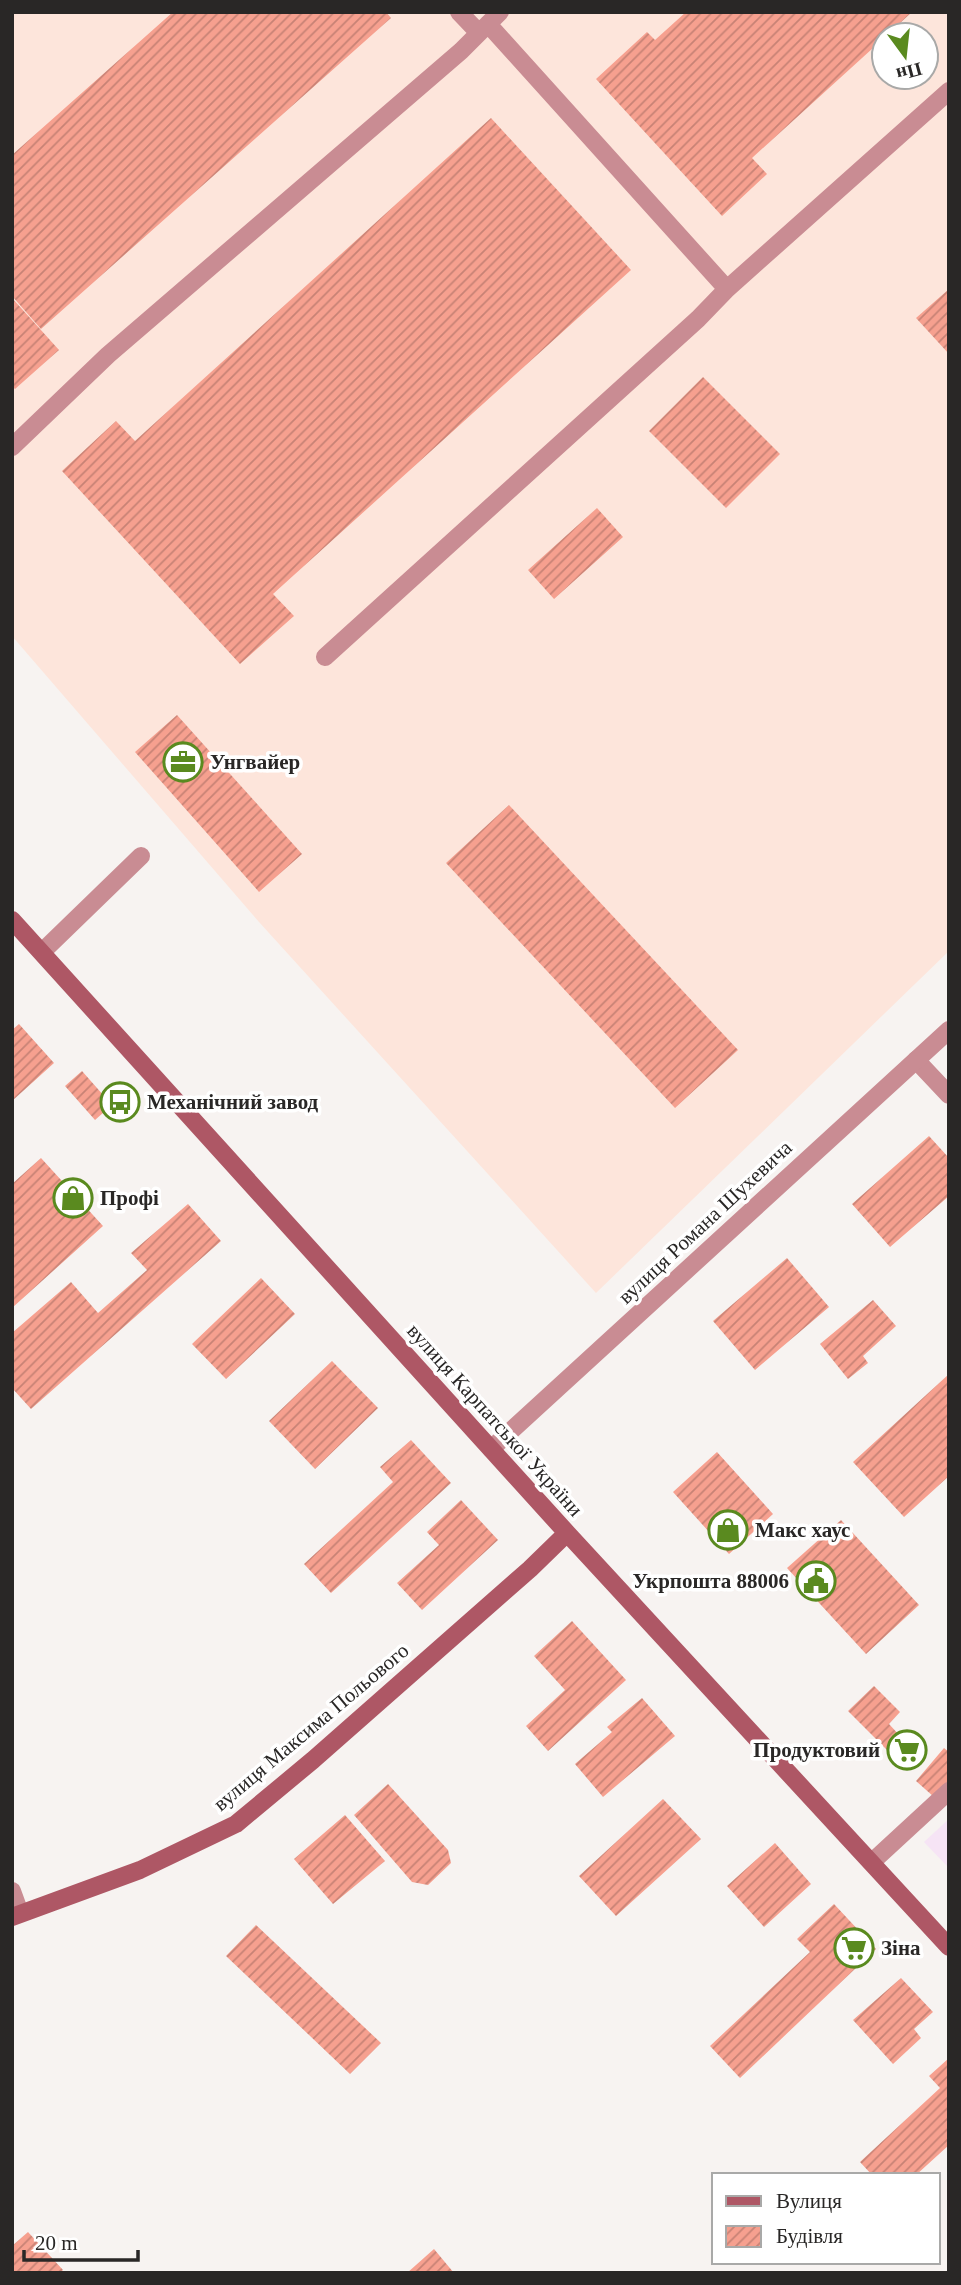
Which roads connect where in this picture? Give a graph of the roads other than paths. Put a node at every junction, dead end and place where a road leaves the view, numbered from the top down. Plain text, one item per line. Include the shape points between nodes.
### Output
1 (459, 12) edge
2 (489, 23) edge
3 (949, 91) edge
4 (727, 289) junction
5 (12, 447) edge
6 (325, 657) dead end
7 (141, 856) dead end
8 (12, 920) edge
9 (42, 952) junction
10 (949, 1030) edge
11 (916, 1060) junction
12 (949, 1095) edge
13 (491, 1449) junction
14 (566, 1533) junction
15 (949, 1791) edge
16 (872, 1862) junction
17 (12, 1891) edge
18 (16, 1915) edge
19 (949, 1947) edge

1 - 2 street
2 - 4 street
2 - 5 street via 108,355
3 - 4 street
4 - 6 street
7 - 9 street
8 - 9 main road, вулиця Карпатської України
9 - 13 main road, вулиця Карпатської України
10 - 11 street, вулиця Романа Шухевича
11 - 12 street
11 - 13 street, вулиця Романа Шухевича
13 - 14 main road, вулиця Карпатської України
14 - 16 main road, вулиця Карпатської України
14 - 18 main road, вулиця Максима Польового via 236,1824 140,1870
15 - 16 street
16 - 19 main road, вулиця Карпатської України
17 - 18 street

